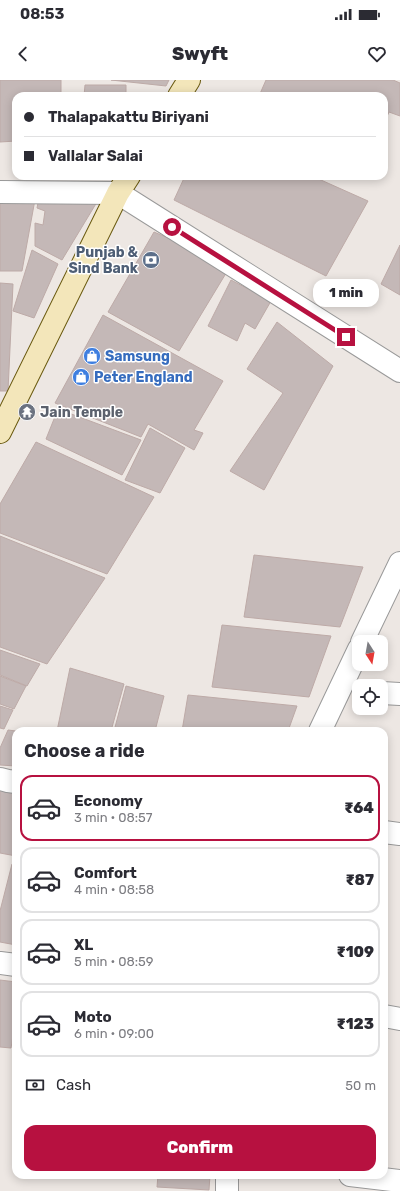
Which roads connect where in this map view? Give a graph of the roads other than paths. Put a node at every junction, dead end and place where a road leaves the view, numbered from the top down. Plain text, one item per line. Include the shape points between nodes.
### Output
1 (189, 80) edge
2 (182, 92) edge
3 (124, 184) edge
4 (0, 192) edge
5 (400, 371) edge
6 (0, 432) edge
7 (400, 563) edge
8 (365, 635) edge
9 (352, 664) edge
10 (322, 727) edge
11 (0, 779) edge
12 (12, 782) edge
13 (388, 832) edge
14 (400, 834) edge
15 (0, 963) edge
16 (12, 964) edge
17 (388, 1017) edge
18 (400, 1019) edge
19 (227, 1179) edge
20 (383, 1179) edge
21 (400, 1181) edge
22 (227, 1191) edge

1 - 2 main road
3 - 4 street
3 - 5 street
3 - 6 main road
7 - 8 street
9 - 10 street
11 - 12 street
13 - 14 street
15 - 16 street
17 - 18 street
19 - 22 street
20 - 21 street

